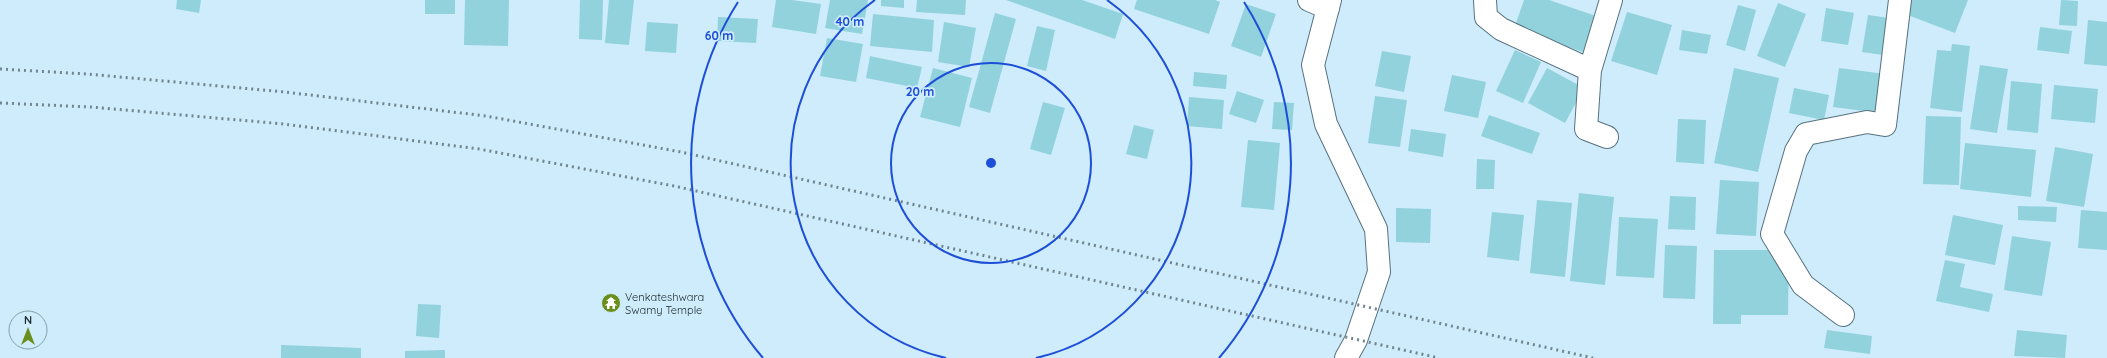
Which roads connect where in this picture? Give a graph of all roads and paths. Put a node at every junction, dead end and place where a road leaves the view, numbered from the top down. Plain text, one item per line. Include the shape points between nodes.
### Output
1 (1485, 0) edge
2 (1610, 0) edge
3 (1900, 0) edge
4 (1322, 3) edge
5 (1590, 70) junction
6 (1607, 137) dead end
7 (1843, 315) dead end
8 (1346, 358) edge

1 - 5 street via 1486,16 1501,29
2 - 5 street
3 - 7 street via 1885,125 1867,122 1806,134 1796,151 1772,234 1803,284
4 - 8 street via 1313,65 1326,124 1376,229 1379,272 1356,340
5 - 6 street via 1586,129

